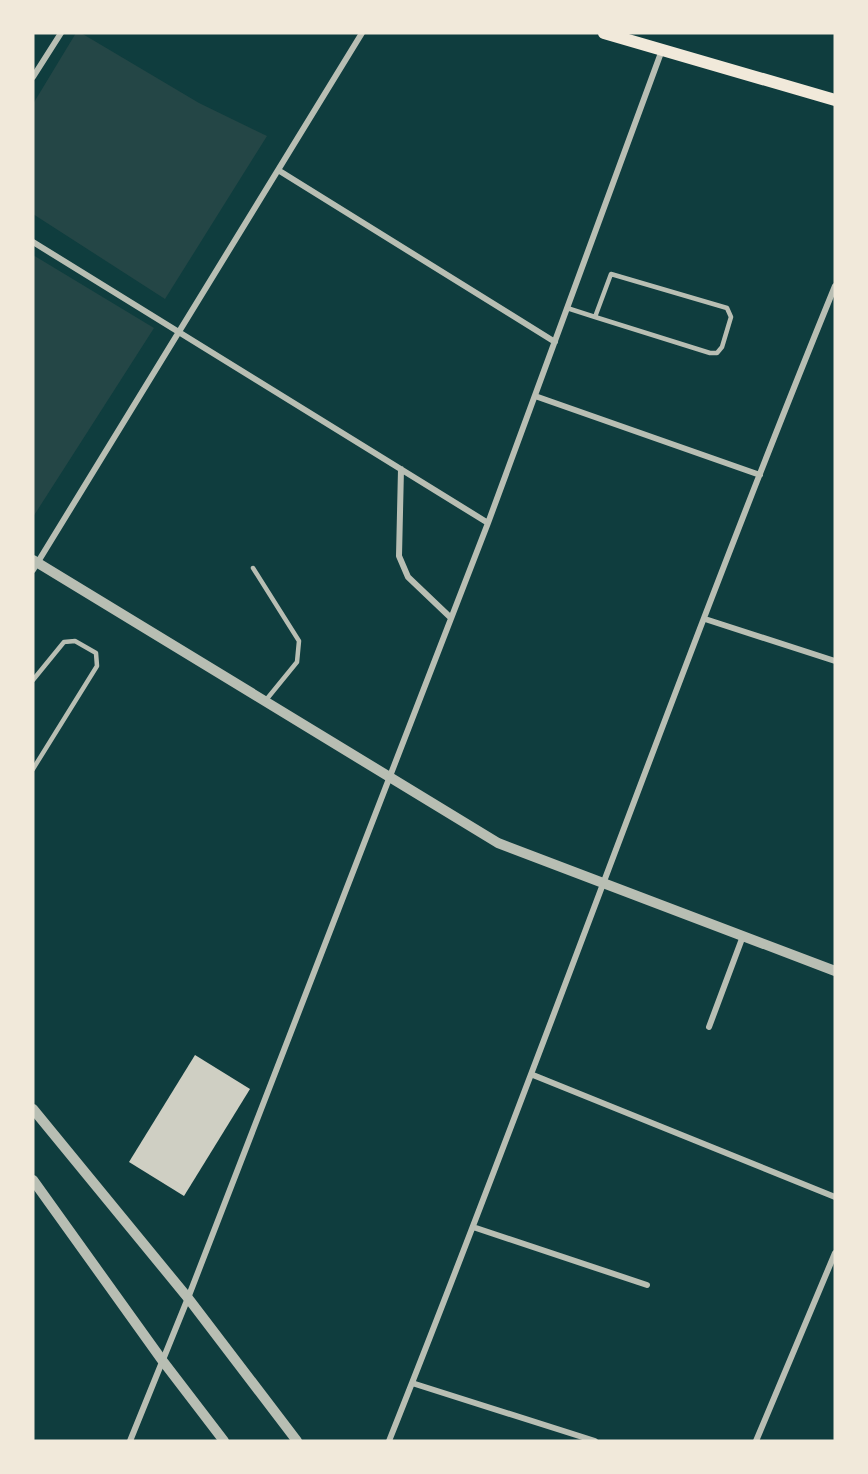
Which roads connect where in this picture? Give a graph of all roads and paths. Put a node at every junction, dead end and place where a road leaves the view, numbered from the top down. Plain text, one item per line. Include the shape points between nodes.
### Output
1 (61, 33) edge
2 (362, 33) edge
3 (604, 33) edge
4 (662, 50) junction
5 (33, 77) edge
6 (835, 100) edge
7 (278, 170) junction
8 (33, 242) edge
9 (835, 286) edge
10 (827, 306) junction
11 (567, 308) junction
12 (835, 309) edge
13 (595, 317) junction
14 (178, 332) junction
15 (555, 342) junction
16 (535, 396) junction
17 (401, 469) junction
18 (760, 475) junction
19 (488, 524) junction
20 (34, 564) edge
21 (253, 568) dead end
22 (452, 618) junction
23 (705, 619) junction
24 (835, 662) edge
25 (33, 680) edge
26 (266, 700) junction
27 (33, 769) edge
28 (389, 778) junction
29 (605, 884) junction
30 (743, 935) junction
31 (835, 971) edge
32 (708, 1027) dead end
33 (533, 1075) junction
34 (33, 1109) edge
35 (33, 1180) edge
36 (835, 1197) edge
37 (473, 1227) junction
38 (835, 1253) edge
39 (646, 1285) dead end
40 (188, 1298) junction
41 (162, 1360) junction
42 (412, 1383) junction
43 (130, 1441) edge
44 (224, 1441) edge
45 (297, 1441) edge
46 (389, 1441) edge
47 (595, 1441) edge
48 (756, 1441) edge

1 - 5 street
2 - 7 street
3 - 4 main road
4 - 6 main road
4 - 11 street
7 - 14 street
7 - 15 street
8 - 14 street
9 - 10 street
10 - 12 street
10 - 18 street
11 - 13 lane
11 - 15 street
13 - 13 lane via 710,353 722,347 731,317 727,308 618,274 611,274 606,280
14 - 17 street
14 - 20 street
15 - 16 street
16 - 18 street
16 - 19 street
17 - 19 street
17 - 22 street via 399,556 408,577
18 - 23 street
19 - 22 street
20 - 26 street
21 - 26 lane via 299,641 297,662
22 - 28 street
23 - 24 street
23 - 29 street
25 - 27 lane via 64,642 75,641 96,653 97,666
26 - 28 street
28 - 29 street via 498,843
28 - 40 street
29 - 30 street
29 - 33 street
30 - 31 street
30 - 32 street
33 - 36 street
33 - 37 street
34 - 40 street
35 - 41 street
37 - 39 street
37 - 42 street
38 - 48 street
40 - 41 street
40 - 45 street
41 - 43 street
41 - 44 street
42 - 46 street
42 - 47 street

